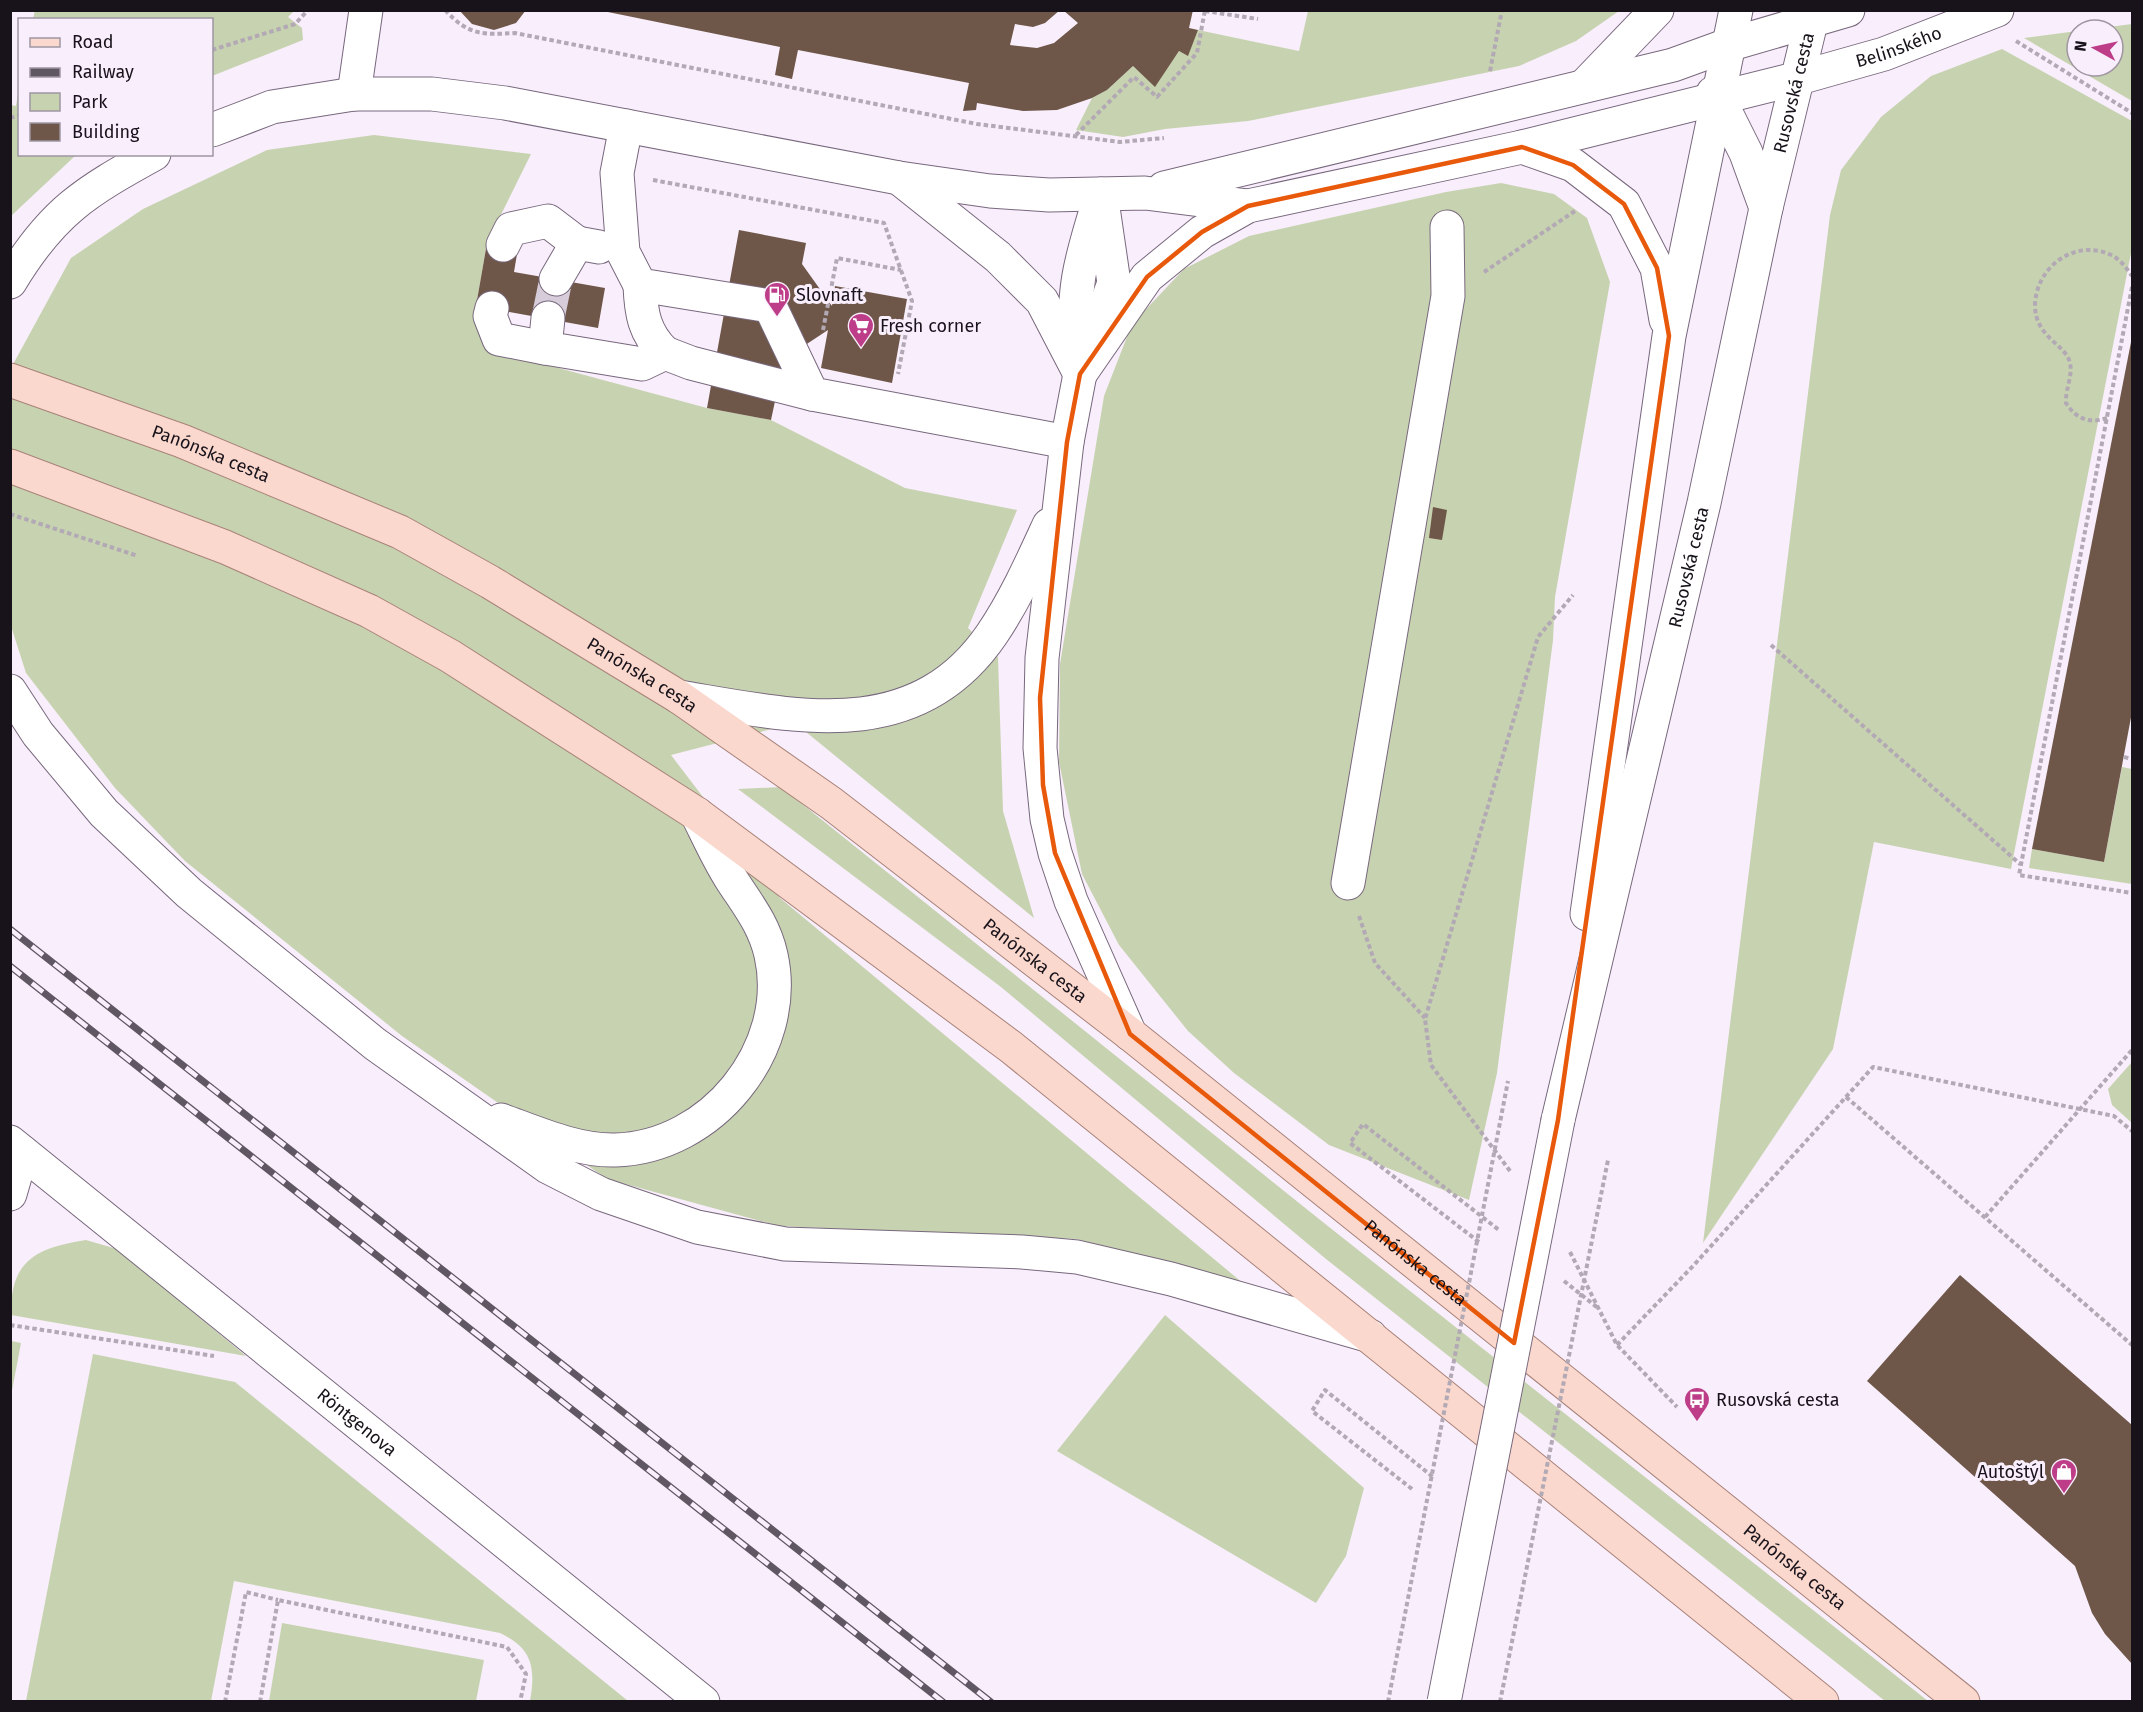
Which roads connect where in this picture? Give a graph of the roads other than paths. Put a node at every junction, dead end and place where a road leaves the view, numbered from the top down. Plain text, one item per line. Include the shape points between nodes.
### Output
1 (366, 10) edge
2 (1657, 10) edge
3 (1736, 10) edge
4 (1848, 10) edge
5 (1813, 16) edge
6 (2002, 23) edge
7 (1728, 45) junction
8 (1673, 64) junction
9 (1799, 78) junction
10 (1584, 86) junction
11 (354, 94) junction
12 (1718, 97) junction
13 (626, 126) junction
14 (213, 130) edge
15 (1522, 147) junction
16 (150, 156) edge
17 (899, 178) junction
18 (1145, 193) junction
19 (1101, 194) junction
20 (1248, 206) junction
21 (1766, 208) junction
22 (1447, 227) dead end
23 (577, 243) junction
24 (502, 245) dead end
25 (623, 252) junction
26 (556, 279) tunnel mouth
27 (10, 282) edge
28 (640, 285) junction
29 (492, 308) dead end
30 (1669, 336) junction
31 (665, 353) junction
32 (1080, 374) junction
33 (10, 380) edge
34 (812, 394) junction
35 (1067, 442) junction
36 (10, 466) edge
37 (1060, 501) junction
38 (10, 691) edge
39 (679, 697) junction
40 (697, 814) junction
41 (1348, 884) road end
42 (1130, 1034) junction
43 (465, 1107) junction
44 (1558, 1120) junction
45 (16, 1147) edge
46 (10, 1194) edge
47 (1370, 1336) junction
48 (703, 1701) edge
49 (1444, 1701) edge
50 (1822, 1701) edge
51 (1963, 1701) edge

1 - 11 street
2 - 10 street
3 - 7 street, Rusovská cesta
4 - 5 street
5 - 7 street
5 - 9 street, Rusovská cesta
6 - 9 street, Belinského
7 - 8 street
7 - 12 street, Rusovská cesta
8 - 10 street
8 - 12 street
9 - 12 street, Belinského
9 - 21 street, Rusovská cesta
10 - 18 street
11 - 13 street via 443,96 505,103
11 - 14 street via 272,107
12 - 15 street, Belinského
12 - 21 street via 1746,153
12 - 30 street, Rusovská cesta
13 - 17 street
13 - 25 street via 617,173
15 - 20 street, Belinského
15 - 30 street, Rusovská cesta via 1573,165 1624,204 1657,268
16 - 27 street via 93,188 65,210
17 - 19 street via 990,191
17 - 32 street via 998,257 1042,301
18 - 19 street
18 - 20 street
19 - 32 street via 1079,265 1073,322
20 - 32 street via 1202,232 1147,277
21 - 44 street, Rusovská cesta via 1704,503
22 - 41 street via 1448,296
23 - 24 street via 548,221 511,229
23 - 25 street
23 - 26 street
25 - 28 street
28 - 31 street via 646,331
28 - 34 street via 770,306
29 - 31 street via 490,316 499,339 547,333 642,364
30 - 44 street, Rusovská cesta
31 - 34 street
32 - 35 street
33 - 39 main road, Panónska cesta via 182,441 400,532
34 - 35 street
35 - 37 street
36 - 40 main road via 246,556 369,611 450,657
37 - 39 street via 1025,577 992,634 954,678 931,694 878,713 822,717
37 - 42 street via 1042,658 1040,748 1046,808 1071,901
38 - 43 street via 38,734 104,813 146,854 292,979
39 - 42 main road, Panónska cesta via 831,803
40 - 43 street via 732,880 753,909 772,957 772,1008 767,1032 751,1068 735,1090 710,1115 678,1134 639,1148 614,1150 546,1136
40 - 47 main road via 1011,1047
42 - 51 main road, Panónska cesta
43 - 47 street via 548,1167 627,1205 697,1227 818,1247 1077,1257 1171,1279
44 - 49 street, Rusovská cesta, bridge
45 - 46 street
45 - 48 street, Röntgenova
47 - 50 main road

